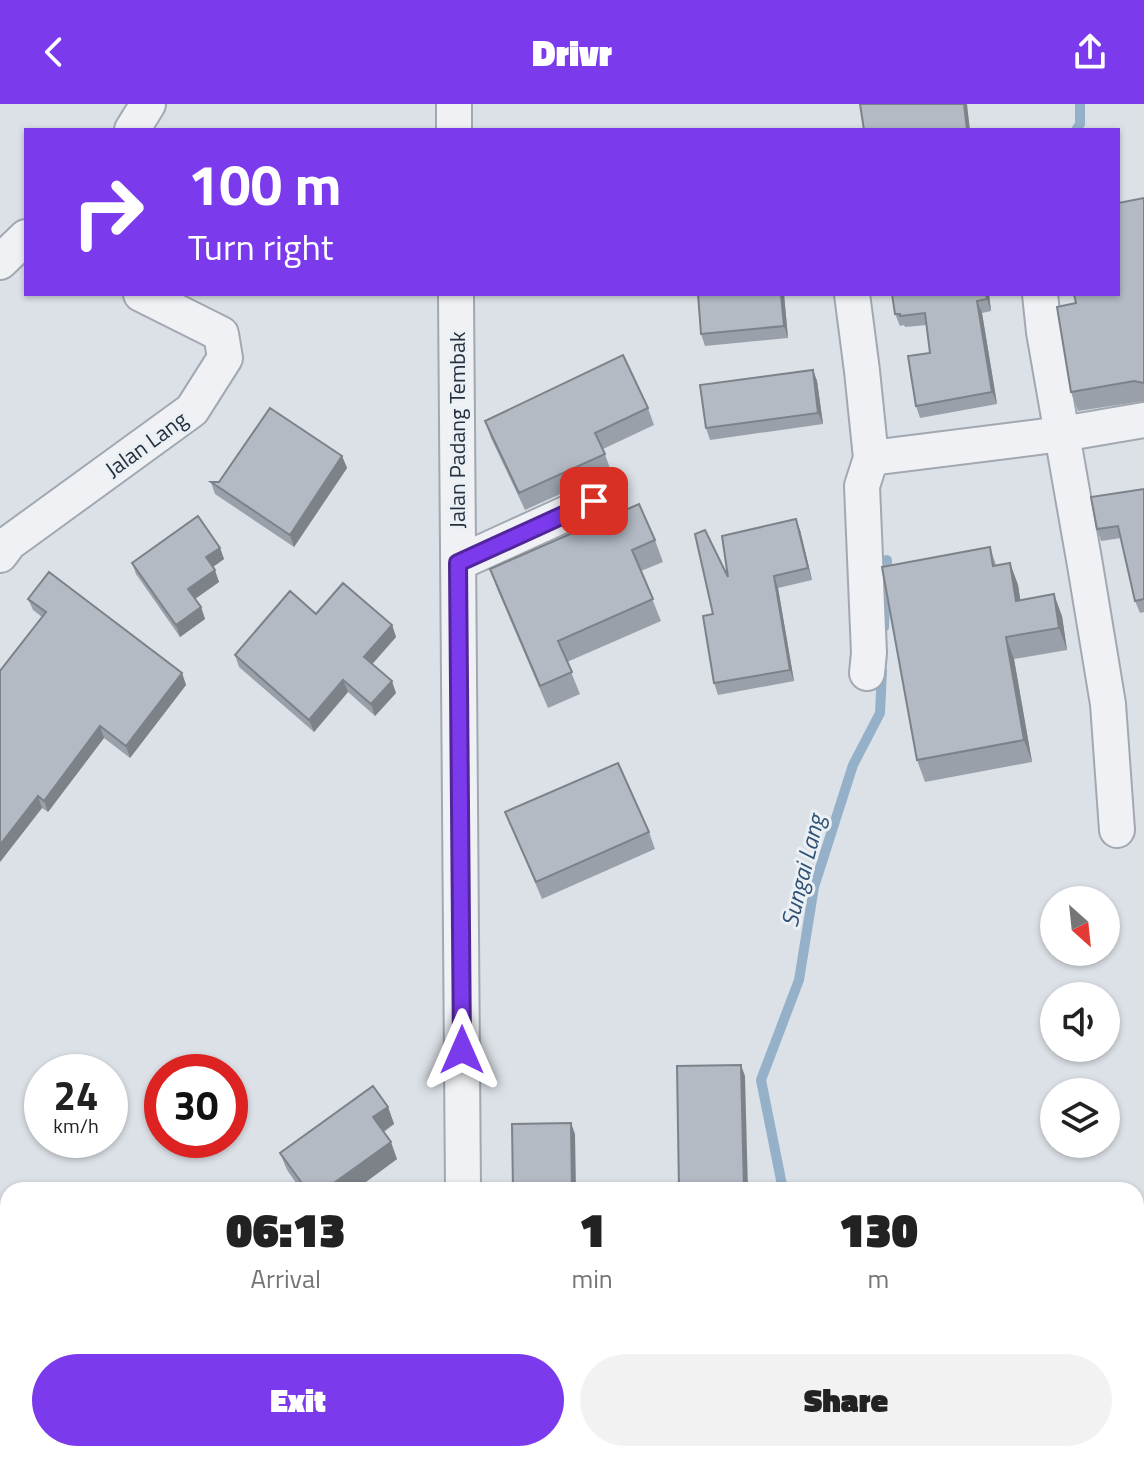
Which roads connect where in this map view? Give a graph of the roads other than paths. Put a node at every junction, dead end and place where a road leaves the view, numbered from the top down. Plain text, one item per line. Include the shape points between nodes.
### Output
1 (148, 104) edge
2 (454, 104) edge
3 (133, 128) edge
4 (454, 128) edge
5 (24, 239) edge
6 (0, 262) edge
7 (145, 296) edge
8 (456, 296) edge
9 (852, 296) edge
10 (1040, 296) edge
11 (1144, 420) edge
12 (1062, 434) junction
13 (871, 458) junction
14 (594, 501) dead end
15 (0, 555) edge
16 (458, 563) junction
17 (867, 673) dead end
18 (1117, 830) dead end
19 (455, 1182) edge

1 - 3 street
2 - 4 street
5 - 6 street
7 - 15 street, Jalan Lang via 221,334 225,358 192,410 9,543
8 - 16 street, Jalan Padang Tembak
9 - 13 street
10 - 12 street
11 - 12 street
12 - 13 street
12 - 18 street via 1108,704
13 - 17 street via 862,486
14 - 16 street
16 - 19 street, Jalan Padang Tembak

